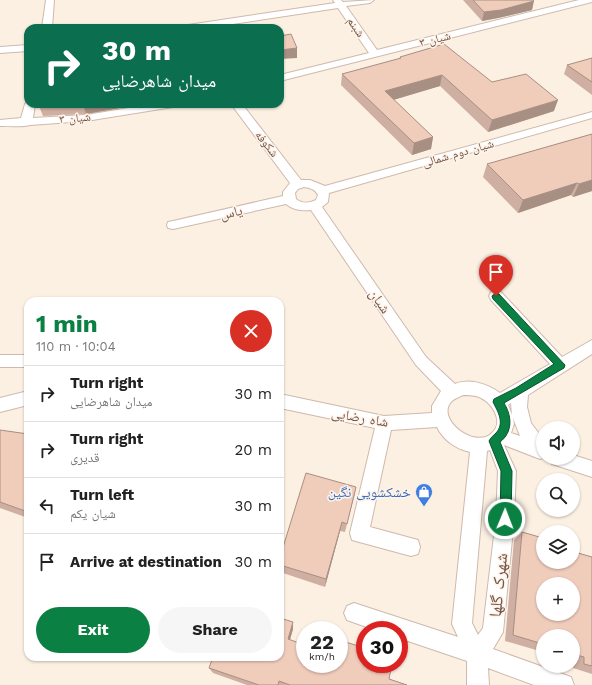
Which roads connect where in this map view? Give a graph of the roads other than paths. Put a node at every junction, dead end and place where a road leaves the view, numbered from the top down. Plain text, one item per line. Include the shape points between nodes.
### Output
1 (50, 0) edge
2 (370, 0) edge
3 (586, 1) edge
4 (339, 3) edge
5 (592, 7) edge
6 (47, 24) edge
7 (212, 24) edge
8 (24, 48) edge
9 (0, 50) edge
10 (375, 54) junction
11 (284, 77) edge
12 (29, 108) edge
13 (148, 108) edge
14 (239, 108) edge
15 (592, 115) edge
16 (0, 123) edge
17 (26, 123) junction
18 (298, 184) junction
19 (323, 191) junction
20 (289, 199) junction
21 (314, 206) junction
22 (173, 225) dead end
23 (496, 296) dead end
24 (592, 346) edge
25 (0, 361) edge
26 (24, 361) edge
27 (560, 365) junction
28 (452, 391) junction
29 (520, 391) junction
30 (24, 399) edge
31 (284, 402) edge
32 (498, 402) junction
33 (0, 405) edge
34 (441, 420) junction
35 (384, 423) junction
36 (491, 441) junction
37 (536, 444) edge
38 (536, 451) edge
39 (580, 465) edge
40 (592, 469) edge
41 (411, 547) dead end
42 (354, 613) dead end
43 (477, 654) junction
44 (478, 685) edge
45 (563, 685) edge

1 - 6 street
2 - 4 street
3 - 5 street
3 - 10 street, شیان ۳
4 - 7 street
4 - 10 street, شبنم
8 - 9 street
10 - 11 street, شیان ۳
12 - 17 street
13 - 17 street, شیان ۳ via 86,118
14 - 18 street, شکوفه
15 - 19 street, شیان دوم شمالی
16 - 17 street, شیان ۳
18 - 19 street via 310,184
18 - 20 street via 289,192
19 - 21 street via 322,202
20 - 21 street via 296,205
20 - 22 street, یاس
21 - 28 street, شیان via 421,361
23 - 27 street
24 - 27 street
25 - 26 street
27 - 29 street
28 - 32 street via 461,388 480,390
28 - 34 street via 441,403
29 - 32 street
29 - 37 street via 518,401 522,421
30 - 33 street
31 - 35 street, شاه رضایی
32 - 36 street via 506,419 504,428
34 - 35 street, شاه رضایی
34 - 36 street via 446,429 462,441
35 - 41 street via 359,533
36 - 38 street
36 - 43 street via 462,624
36 - 43 street, شهرک گلها via 507,471 505,519 493,632
39 - 40 street
42 - 43 street
43 - 44 street
43 - 45 street

